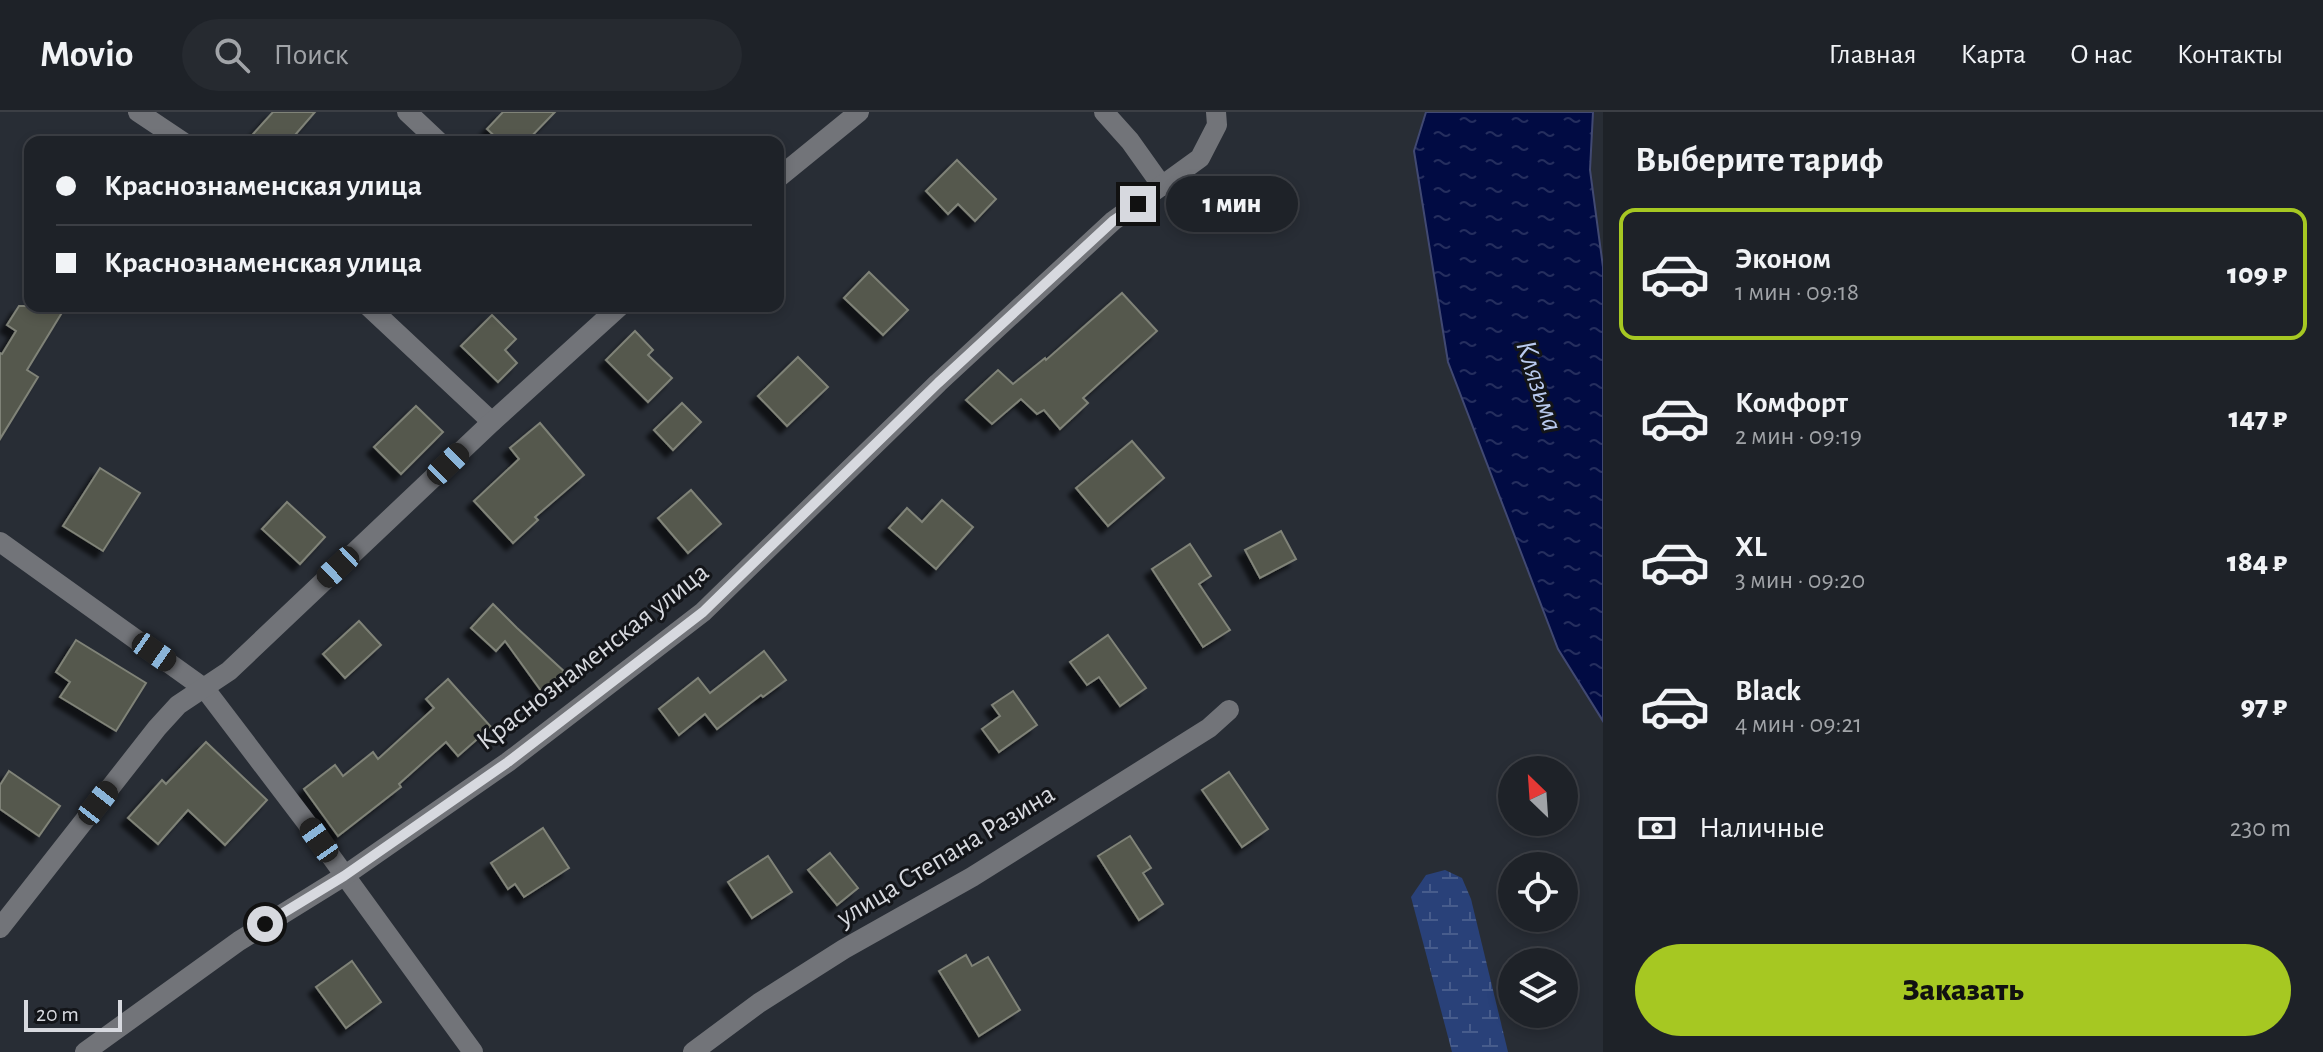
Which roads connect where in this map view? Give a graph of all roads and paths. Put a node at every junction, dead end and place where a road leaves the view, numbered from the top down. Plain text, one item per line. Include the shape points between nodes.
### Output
1 (138, 112) edge
2 (407, 112) edge
3 (859, 112) edge
4 (1104, 112) edge
5 (1216, 112) edge
6 (174, 136) edge
7 (433, 136) edge
8 (784, 173) edge
9 (1162, 186) junction
10 (374, 312) edge
11 (612, 312) edge
12 (492, 422) junction
13 (0, 542) edge
14 (205, 689) junction
15 (1229, 710) dead end
16 (344, 876) junction
17 (0, 928) edge
18 (85, 1052) edge
19 (473, 1052) edge
20 (693, 1052) edge

1 - 6 street
2 - 7 street
3 - 8 street
4 - 9 street
5 - 9 street, Краснознаменская улица via 1217,125 1200,158
9 - 16 street, Краснознаменская улица via 1113,221 949,372 703,612 508,762
10 - 12 street
11 - 12 street
12 - 14 street
13 - 14 street
14 - 16 street
14 - 17 street via 178,705 157,728
15 - 20 street, улица Степана Разина via 1209,728 986,869 759,1003
16 - 18 street, Краснознаменская улица via 239,941
16 - 19 street

